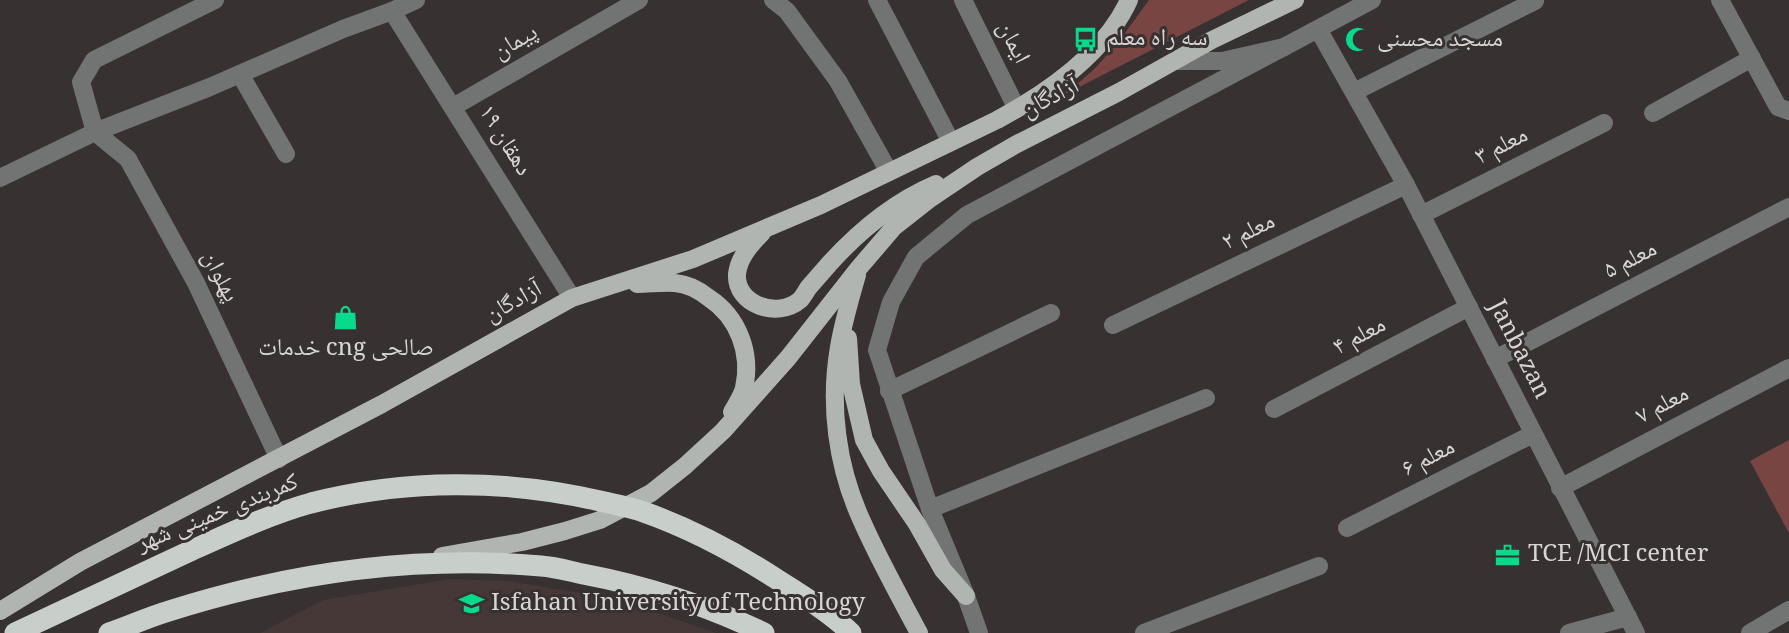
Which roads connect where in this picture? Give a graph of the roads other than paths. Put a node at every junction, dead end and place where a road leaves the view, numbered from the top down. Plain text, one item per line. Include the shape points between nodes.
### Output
1 (215, 0) edge
2 (416, 0) edge
3 (639, 0) edge
4 (772, 0) edge
5 (877, 0) edge
6 (963, 0) edge
7 (1129, 0) edge
8 (1295, 0) edge
9 (1372, 0) edge
10 (1720, 0) edge
11 (1535, 1) edge
12 (392, 12) junction
13 (1318, 29) junction
14 (1284, 47) junction
15 (1752, 58) junction
16 (1175, 61) junction
17 (240, 74) junction
18 (1354, 92) junction
19 (453, 107) junction
20 (1017, 109) junction
21 (1789, 111) edge
22 (1653, 113) dead end
23 (1604, 123) dead end
24 (95, 132) junction
25 (951, 142) junction
26 (286, 154) dead end
27 (977, 167) junction
28 (888, 172) junction
29 (0, 178) edge
30 (1406, 185) junction
31 (1789, 207) edge
32 (1421, 215) junction
33 (766, 228) junction
34 (858, 269) junction
35 (612, 285) junction
36 (572, 298) junction
37 (849, 304) junction
38 (1469, 307) junction
39 (1051, 313) dead end
40 (1113, 325) dead end
41 (1495, 359) junction
42 (1789, 368) edge
43 (889, 390) junction
44 (1206, 398) dead end
45 (1274, 410) dead end
46 (723, 431) junction
47 (1533, 434) junction
48 (279, 459) junction
49 (1560, 488) junction
50 (930, 509) junction
51 (1347, 528) dead end
52 (1319, 566) dead end
53 (372, 567) junction
54 (966, 596) junction
55 (1789, 610) edge
56 (0, 611) edge
57 (1632, 625) edge
58 (15, 633) edge
59 (109, 633) edge
60 (764, 633) edge
61 (851, 633) edge
62 (919, 633) edge
63 (979, 633) edge
64 (1144, 633) edge
65 (1569, 633) edge
66 (1751, 633) edge

1 - 24 street via 94,60 81,82
2 - 12 street
3 - 19 street, پیمان
4 - 28 street via 787,11 838,81
5 - 25 street
6 - 20 street, ایمان
7 - 20 main road, آزادگان via 1105,39 1068,74
8 - 16 main road, آزادگان
9 - 13 street
10 - 15 street
11 - 18 street
12 - 17 street
12 - 19 street, دهقان ۱۹
13 - 14 street
13 - 18 street, Janbazan
14 - 16 street via 1222,61
14 - 43 street via 967,215 916,257 891,302 877,350
15 - 21 street via 1779,107
15 - 22 street
16 - 27 main road, آزادگان
17 - 24 street
17 - 26 street
18 - 30 street, Janbazan
19 - 36 street, دهقان ۱۹
20 - 25 main road, آزادگان
23 - 32 street, معلم ۳
24 - 29 street
24 - 48 street, پهلوان via 128,159 196,282
25 - 28 main road, آزادگان
27 - 33 main road via 888,211 832,261 799,301 784,308 751,303 738,287 742,258
27 - 34 main road, آزادگان via 894,227
28 - 33 main road, آزادگان
30 - 32 street, Janbazan
30 - 40 street, معلم ۲
31 - 41 street, معلم ۵
32 - 38 street, Janbazan
33 - 35 main road, آزادگان via 693,260
34 - 37 main road
34 - 46 main road, آزادگان
35 - 36 main road, آزادگان
35 - 46 main road via 676,283 696,288 729,316 739,331 746,368 744,389
36 - 48 main road, آزادگان
37 - 54 main road via 852,384 864,440 943,570
37 - 62 main road via 835,385 838,446 860,518
38 - 41 street, Janbazan
38 - 45 street, معلم ۴
39 - 43 street
41 - 47 street, Janbazan
42 - 49 street, معلم ۷
43 - 50 street
44 - 50 street
46 - 53 main road, آزادگان via 651,493 600,520 522,542
47 - 49 street, Janbazan
47 - 51 street, معلم ۶
48 - 56 main road, آزادگان via 80,562
49 - 57 street, Janbazan
50 - 54 street
52 - 64 street
53 - 59 highway via 270,584 168,611
53 - 60 highway via 457,562 543,566 666,594
54 - 63 street
55 - 66 street
57 - 65 street
58 - 61 highway, کمربندی خمینی شهر via 254,522 311,503 413,486 467,485 524,487 579,496 638,510 688,529 746,559

